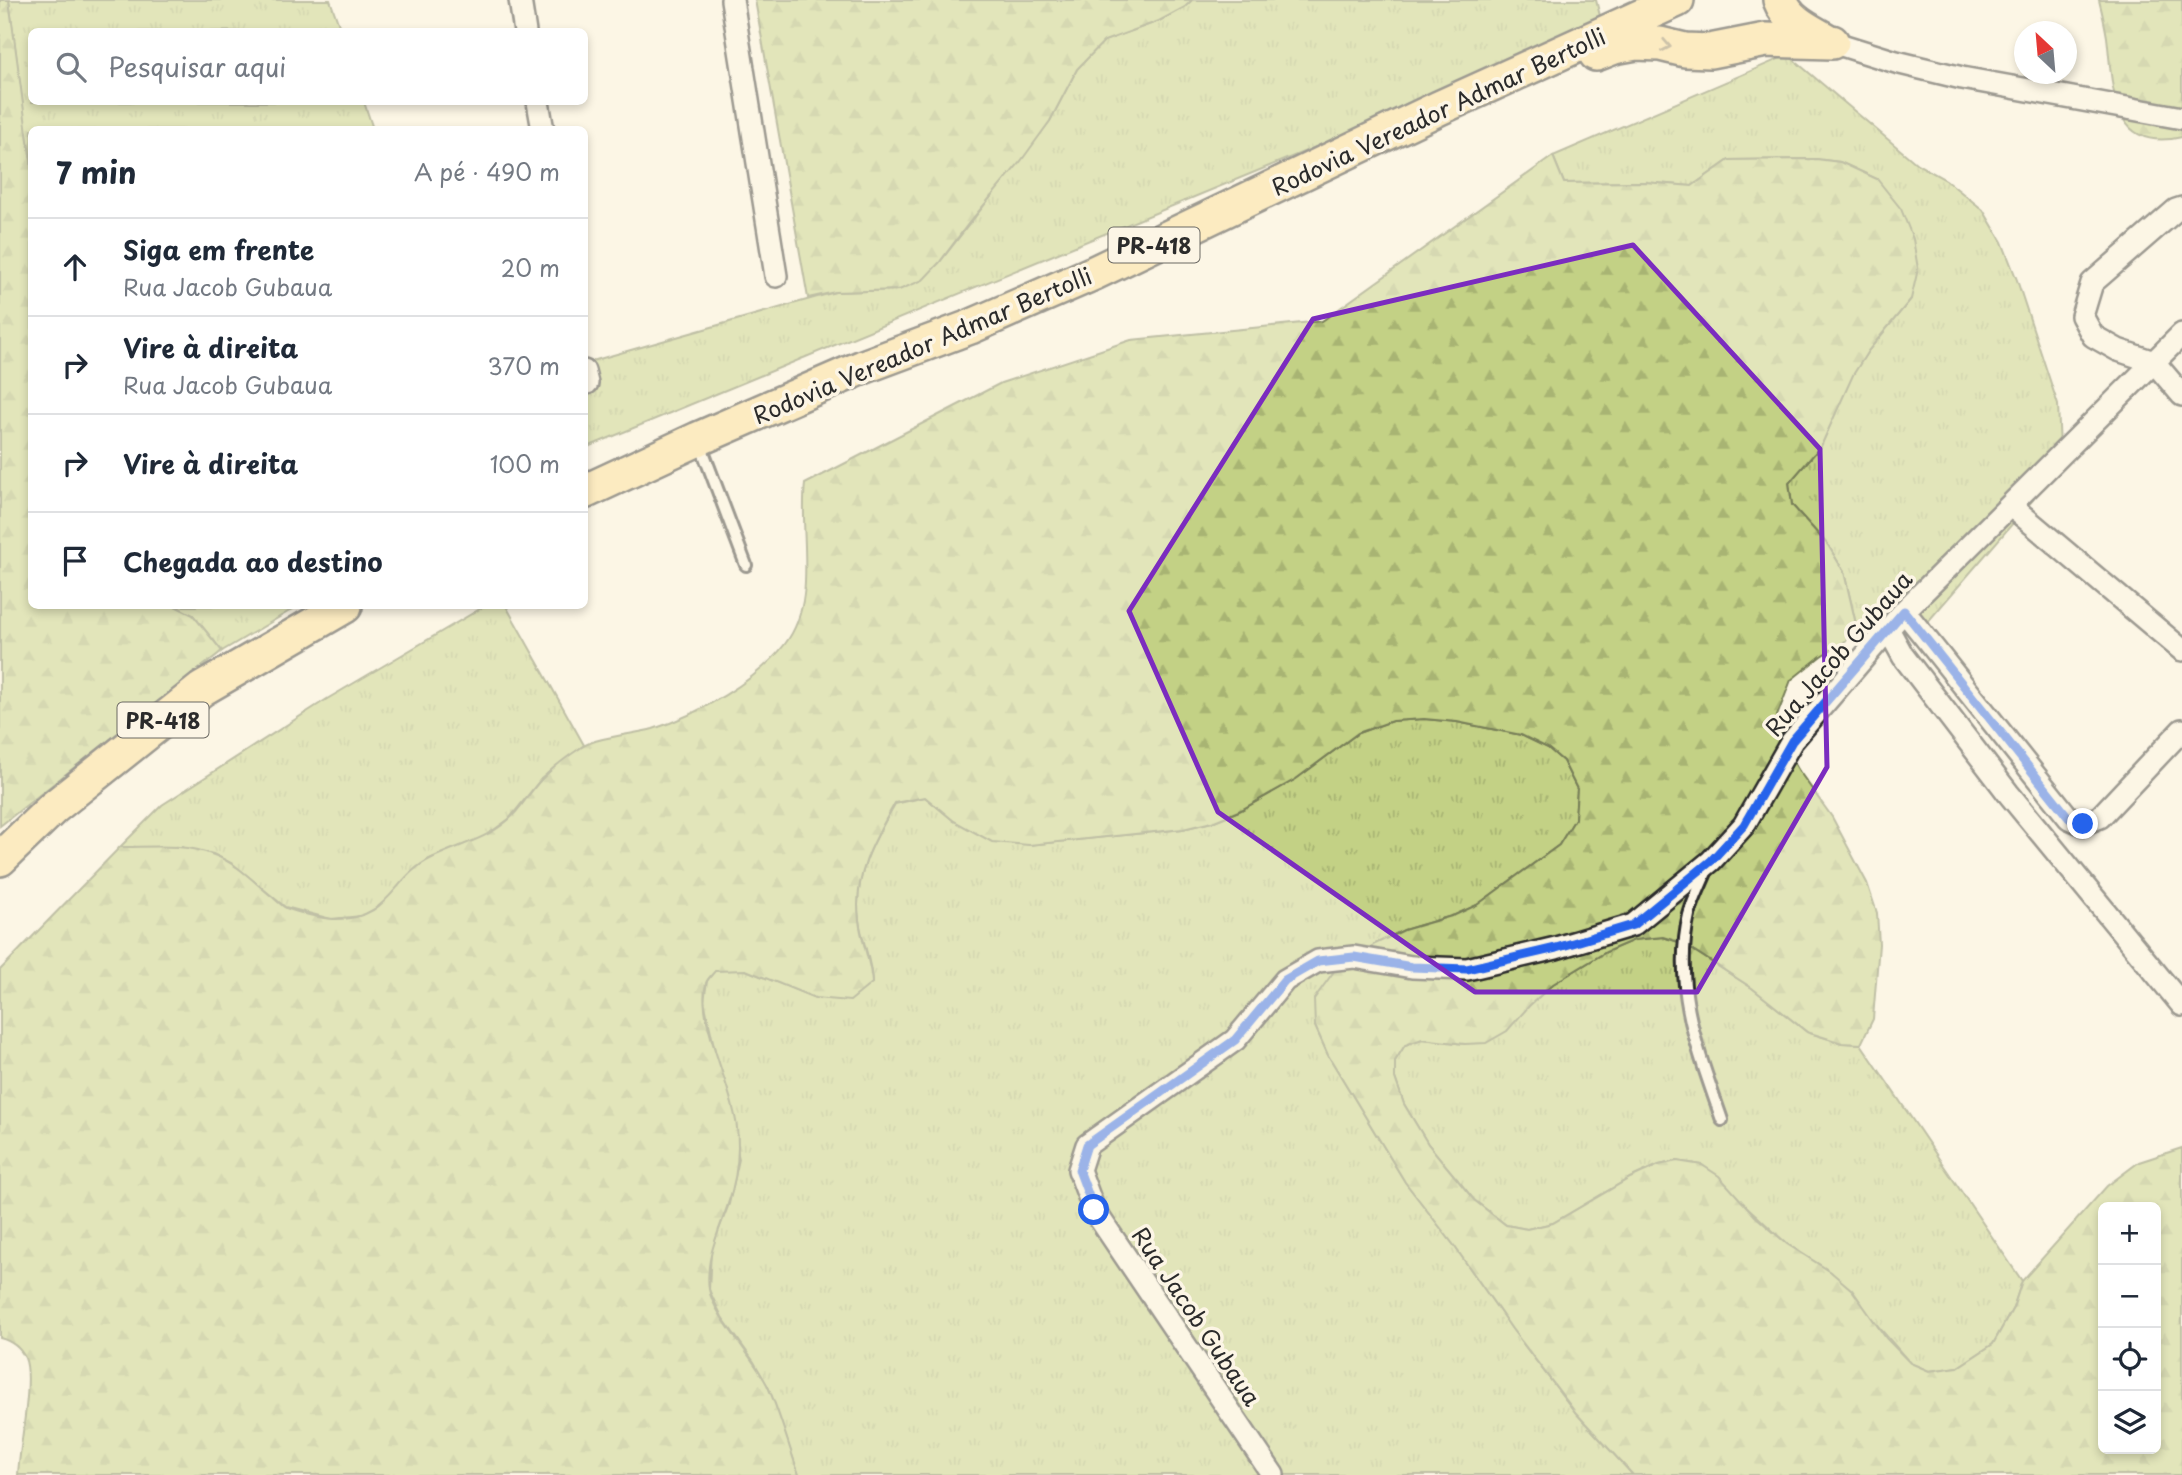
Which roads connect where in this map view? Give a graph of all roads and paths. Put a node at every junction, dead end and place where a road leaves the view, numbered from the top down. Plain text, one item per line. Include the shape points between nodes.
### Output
1 (520, 0) edge
2 (732, 0) edge
3 (1622, 0) edge
4 (1677, 0) edge
5 (1780, 0) edge
6 (525, 28) edge
7 (1832, 42) junction
8 (538, 105) edge
9 (1439, 108) junction
10 (2182, 118) edge
11 (541, 126) edge
12 (2182, 208) edge
13 (776, 276) dead end
14 (2182, 334) edge
15 (2154, 362) junction
16 (2182, 395) edge
17 (698, 439) junction
18 (588, 490) edge
19 (2011, 506) junction
20 (746, 565) dead end
21 (340, 609) edge
22 (1904, 611) junction
23 (1888, 629) junction
24 (2182, 650) edge
25 (2182, 730) edge
26 (0, 859) edge
27 (1711, 861) junction
28 (2182, 1005) edge
29 (1722, 1120) dead end
30 (1273, 1475) edge

1 - 6 street
2 - 13 street
3 - 9 highway via 1610,14 1452,90
4 - 9 highway, Rodovia Vereador Admar Bertolli / PR-418
5 - 7 highway via 1798,24
9 -> 7 highway via 1457,110 1614,47 1636,43 1710,51 1766,40
7 - 10 street via 1962,78
8 - 11 street
9 - 17 highway, Rodovia Vereador Admar Bertolli / PR-418 via 1094,274
12 - 15 street via 2092,283 2082,316 2093,336
14 - 15 street, Rua Jacob Gubaua
15 - 16 street
15 - 19 street, Rua Jacob Gubaua
17 - 18 highway, Rodovia Vereador Admar Bertolli / PR-418
17 - 20 lane
19 - 22 street, Rua Jacob Gubaua
19 - 24 street
21 - 26 highway, PR-418 via 202,689 53,808
22 - 23 street, Rua Jacob Gubaua
22 - 25 street via 2069,818 2083,824 2100,817
23 - 27 street, Rua Jacob Gubaua via 1792,741 1744,825
23 - 28 street via 1903,656 2008,793
27 - 29 lane via 1689,914 1682,963 1692,1033
27 - 30 street, Rua Jacob Gubaua via 1633,925 1556,948 1467,969 1412,967 1354,957 1318,961 1285,980 1235,1040 1087,1145 1079,1170 1094,1210

